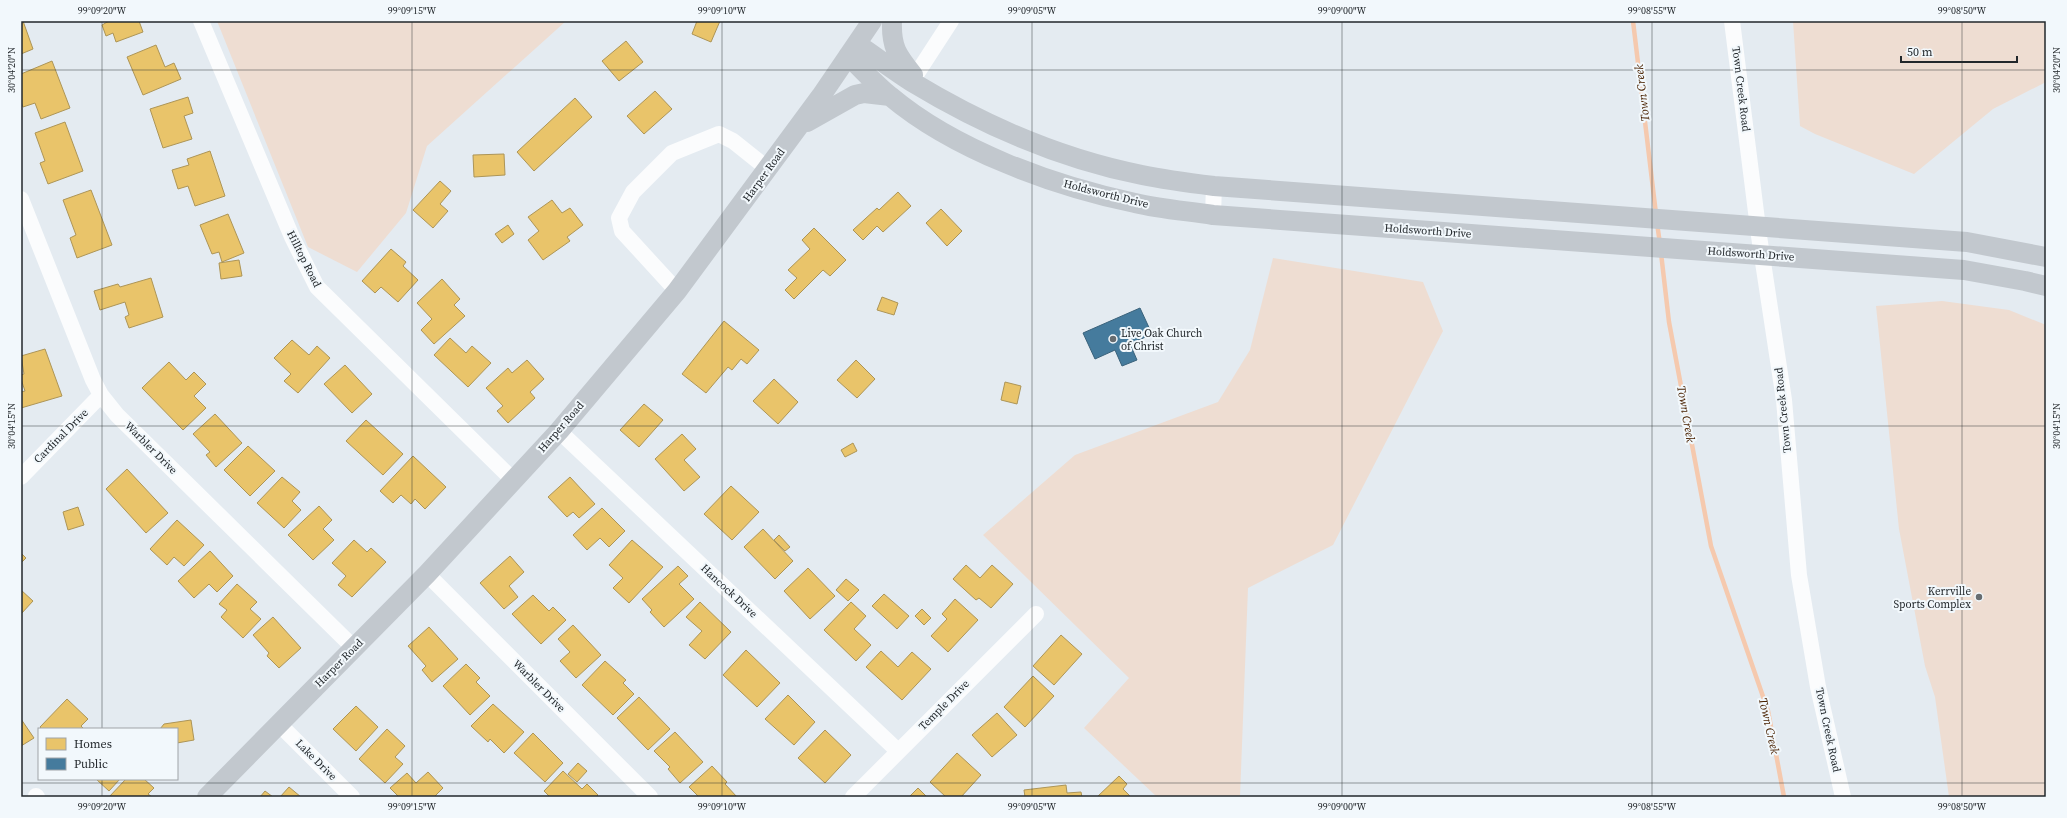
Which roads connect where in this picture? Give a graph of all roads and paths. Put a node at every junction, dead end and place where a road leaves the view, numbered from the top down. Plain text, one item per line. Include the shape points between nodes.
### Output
1 (201, 21) edge
2 (872, 21) edge
3 (892, 21) edge
4 (951, 21) edge
5 (1732, 21) edge
6 (853, 50) junction
7 (917, 82) junction
8 (890, 96) junction
9 (798, 127) junction
10 (768, 169) junction
11 (1214, 186) junction
12 (21, 199) edge
13 (1213, 215) junction
14 (26, 224) edge
15 (2046, 257) edge
16 (2046, 286) edge
17 (677, 291) junction
18 (101, 395) junction
19 (559, 431) junction
20 (21, 477) edge
21 (514, 481) junction
22 (427, 574) junction
23 (1036, 614) dead end
24 (354, 648) junction
25 (279, 724) junction
26 (898, 751) junction
27 (207, 797) edge
28 (352, 797) edge
29 (650, 797) edge
30 (853, 797) edge
31 (1843, 797) edge

1 - 21 street, Hilltop Road via 292,237 317,287
2 - 6 main road, Harper Road
3 - 7 main road via 892,41 896,52
4 - 7 street
5 - 31 street, Town Creek Road via 1759,236 1784,400 1799,575 1813,659
6 - 7 main road
6 - 8 main road, Holdsworth Drive
6 - 9 main road, Harper Road
7 - 11 main road via 979,118 1034,143 1082,160 1142,175
8 - 9 main road via 855,95
8 - 13 main road, Holdsworth Drive via 931,125 1023,170 1136,204
9 - 10 main road, Harper Road
10 - 17 main road, Harper Road
10 - 17 street via 733,141 719,134 672,153 633,192 619,218 622,231
11 - 13 street
11 - 15 main road via 1967,242
12 - 14 street, Warbler Drive
13 - 16 main road, Holdsworth Drive via 1964,270
14 - 18 street, Warbler Drive
17 - 19 main road, Harper Road
18 - 20 street, Cardinal Drive
18 - 24 street, Warbler Drive via 117,415
19 - 21 main road, Harper Road
19 - 26 street, Hancock Drive
21 - 22 main road, Harper Road
22 - 24 main road, Harper Road
22 - 29 street, Warbler Drive
23 - 26 street, Temple Drive
24 - 25 main road, Harper Road
25 - 27 main road, Harper Road
25 - 28 street, Lake Drive
26 - 30 street, Temple Drive

